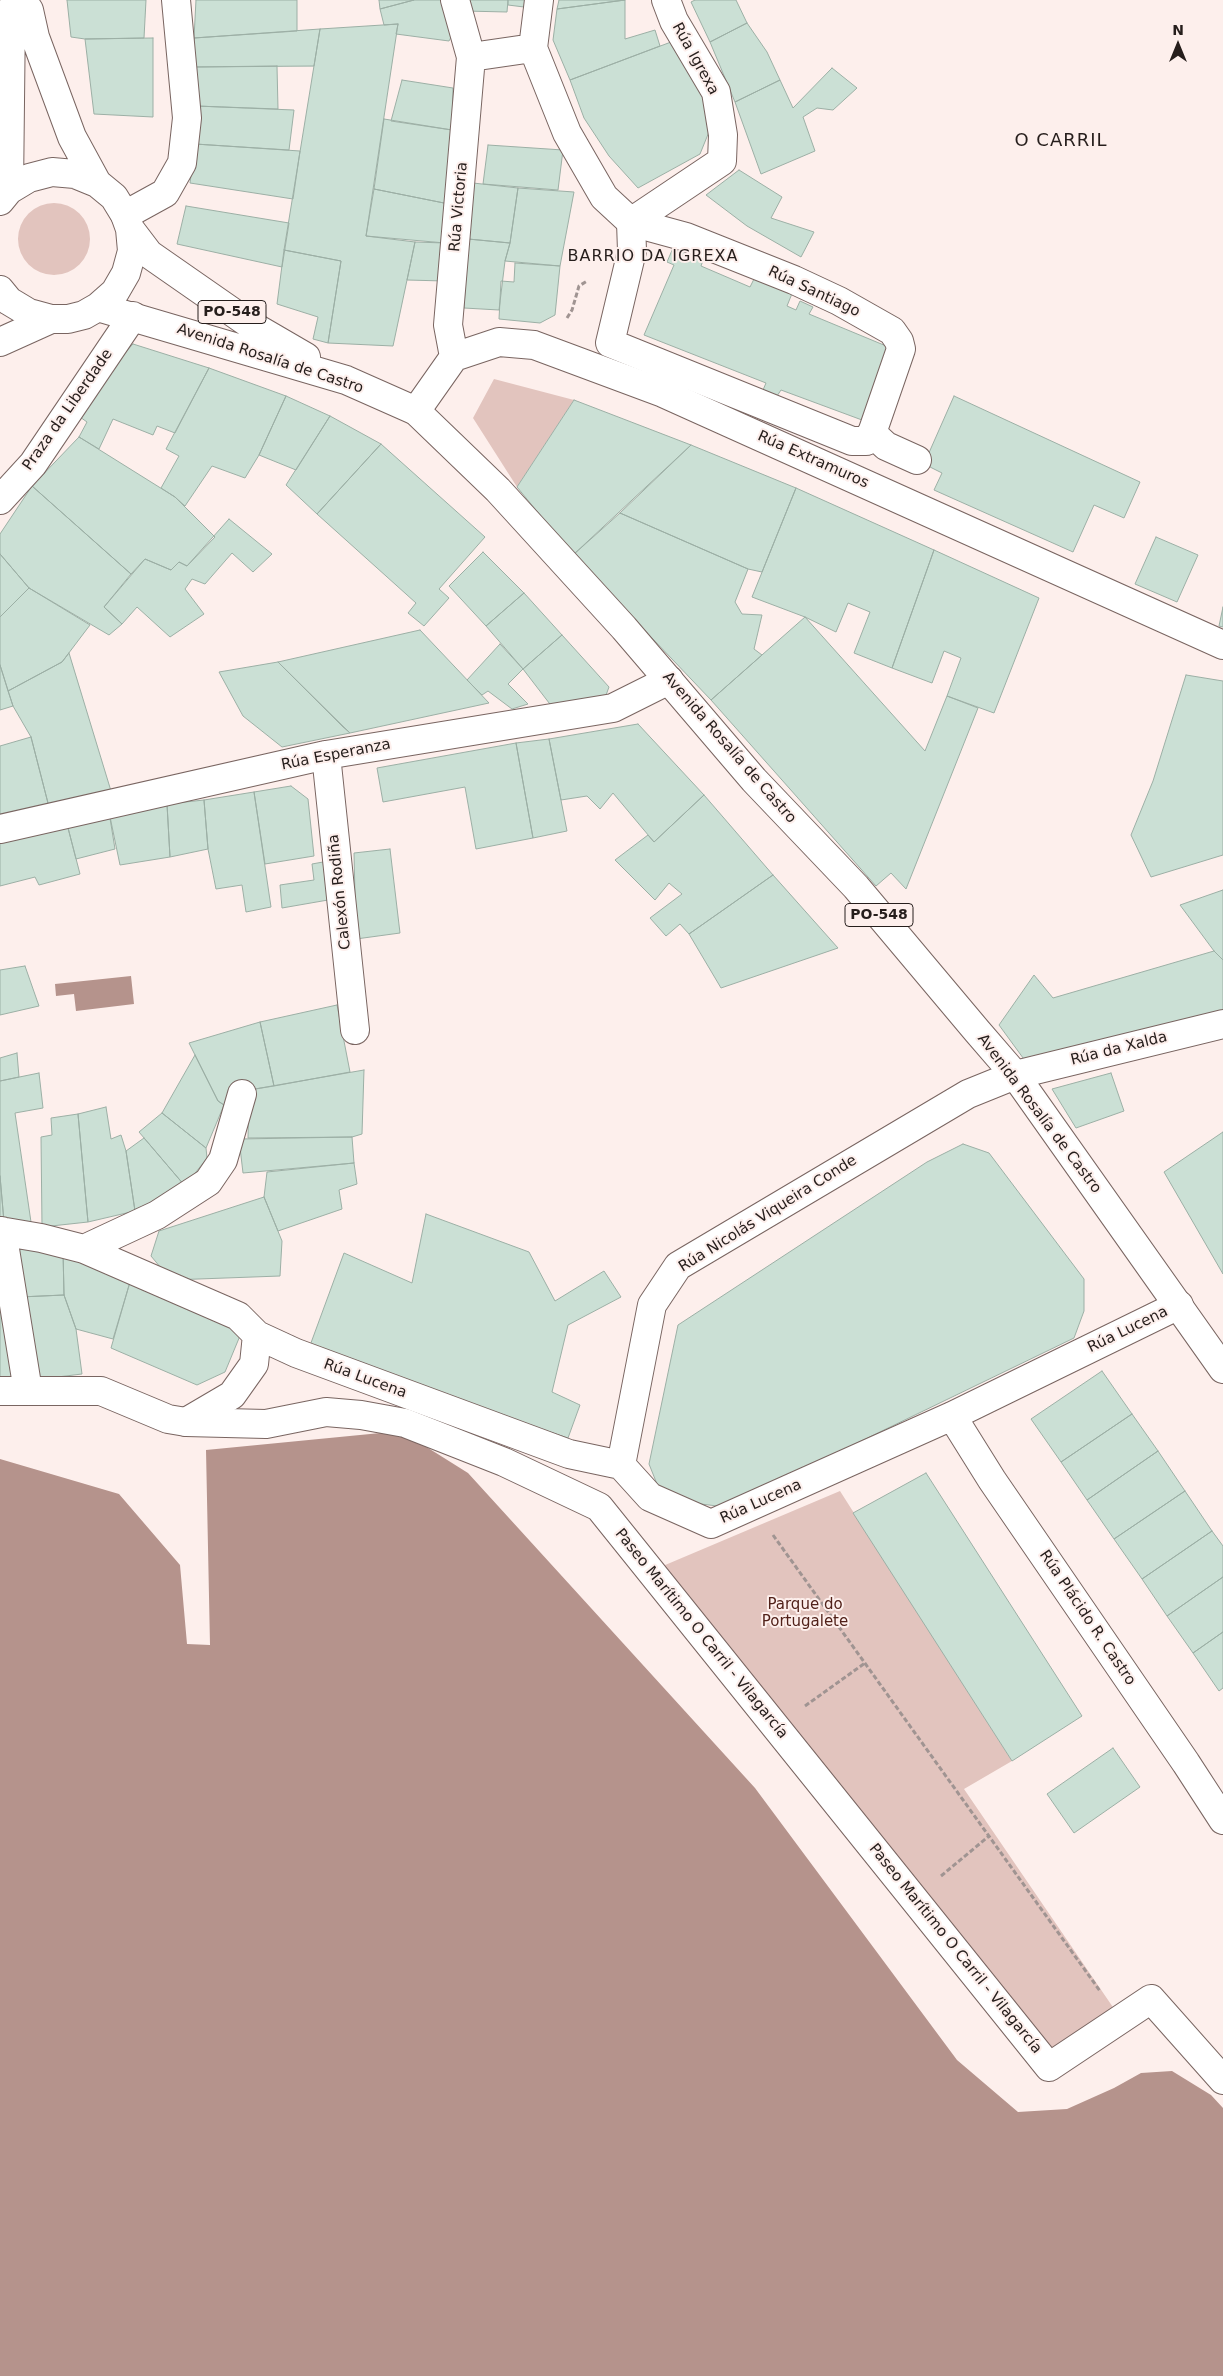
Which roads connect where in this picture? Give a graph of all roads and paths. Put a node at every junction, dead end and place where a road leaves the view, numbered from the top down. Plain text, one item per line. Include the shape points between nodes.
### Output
1 (15, 0) edge
2 (22, 0) edge
3 (176, 0) edge
4 (454, 0) edge
5 (539, 0) edge
6 (666, 0) edge
7 (532, 48) junction
8 (471, 56) junction
9 (97, 183) junction
10 (4, 196) edge
11 (128, 222) junction
12 (631, 222) junction
13 (626, 277) junction
14 (0, 290) edge
15 (98, 307) junction
16 (132, 316) junction
17 (51, 319) junction
18 (565, 320) dead end
19 (0, 342) edge
20 (454, 357) junction
21 (346, 380) junction
22 (416, 411) junction
23 (872, 432) junction
24 (917, 460) dead end
25 (0, 500) edge
26 (1223, 645) edge
27 (669, 680) junction
28 (326, 755) junction
29 (0, 830) edge
30 (1223, 1024) edge
31 (355, 1030) dead end
32 (1015, 1076) junction
33 (242, 1094) dead end
34 (1, 1231) edge
35 (84, 1249) junction
36 (1179, 1304) junction
37 (257, 1335) junction
38 (1223, 1369) edge
39 (0, 1392) edge
40 (28, 1392) junction
41 (952, 1416) junction
42 (186, 1422) junction
43 (621, 1465) junction
44 (770, 1530) dead end
45 (865, 1662) junction
46 (776, 1727) junction
47 (1223, 1820) edge
48 (989, 1836) junction
49 (914, 1898) junction
50 (1121, 2019) junction
51 (1223, 2080) edge

1 - 10 street, PO-548 via 11,13
2 - 9 street, PO-548 via 29,10 35,37 72,137
3 - 11 street via 187,118 182,163 165,193
4 - 8 street, Rúa Victoria
5 - 7 street
6 - 12 street, Rúa Igrexa via 674,21 716,92 723,134 722,161
7 - 8 street
7 - 12 street, Rúa Santiago via 567,133 604,197
8 - 20 street, Rúa Victoria via 448,325
9 - 10 street, PO-548 via 75,174 52,172 29,178
9 - 11 street, PO-548 via 114,197
11 - 15 street via 132,251 126,273 115,292
11 - 21 street, PO-548 via 149,254 251,325
12 - 13 street via 632,251
12 - 23 street, Rúa Santiago via 686,237 794,280 892,331 901,349
13 - 18 path via 600,271 579,286 572,310
13 - 23 street via 610,343 852,442 866,442
14 - 17 street via 9,301 29,313
15 - 16 street, Avenida Rosalía de Castro / PO-548
15 - 17 street via 68,319
16 - 21 street, Avenida Rosalía de Castro / PO-548
16 - 25 street, Praza da Liberdade via 33,464
17 - 19 street
20 - 22 street
20 - 26 street, Rúa Extramuros via 499,342 534,345 645,386
21 - 22 street, Avenida Rosalía de Castro / PO-548
22 - 27 street, Avenida Rosalía de Castro / PO-548 via 498,490
23 - 24 street via 886,446
27 - 28 street, Rúa Esperanza via 612,708
27 - 32 street, Avenida Rosalía de Castro / PO-548 via 754,780 856,887
28 - 29 street, Rúa Esperanza
28 - 31 street, Calexón Rodiña
30 - 32 street, Rúa da Xalda
32 - 36 street, Avenida Rosalía de Castro / PO-548
32 - 43 street, Rúa Nicolás Viqueira Conde via 968,1094 678,1266 652,1304
33 - 35 street via 223,1160 208,1182 157,1215
34 - 35 street, Rúa Lucena
34 - 40 street, Rúa Lucena
35 - 37 street, Rúa Lucena via 238,1316
36 - 38 street, Avenida Rosalía de Castro / PO-548
36 - 41 street, Rúa Lucena
37 - 42 street via 254,1364 232,1395
37 - 43 street, Rúa Lucena via 296,1354 569,1454
39 - 40 street, Paseo Marítimo O Carril - Vilagarcía
40 - 42 street, Paseo Marítimo O Carril - Vilagarcía via 101,1392 168,1419
41 - 43 street, Rúa Lucena via 711,1524 650,1497
41 - 47 street, Rúa Plácido R. Castro
42 - 46 street, Paseo Marítimo O Carril - Vilagarcía via 266,1424 326,1412 405,1423 504,1462 599,1507
44 - 45 path
45 - 46 path
45 - 48 path
46 - 49 street, Paseo Marítimo O Carril - Vilagarcía
48 - 49 path
48 - 50 path
49 - 50 street, Paseo Marítimo O Carril - Vilagarcía via 1049,2067
50 - 51 street, Paseo Marítimo O Carril - Vilagarcía via 1151,1998

